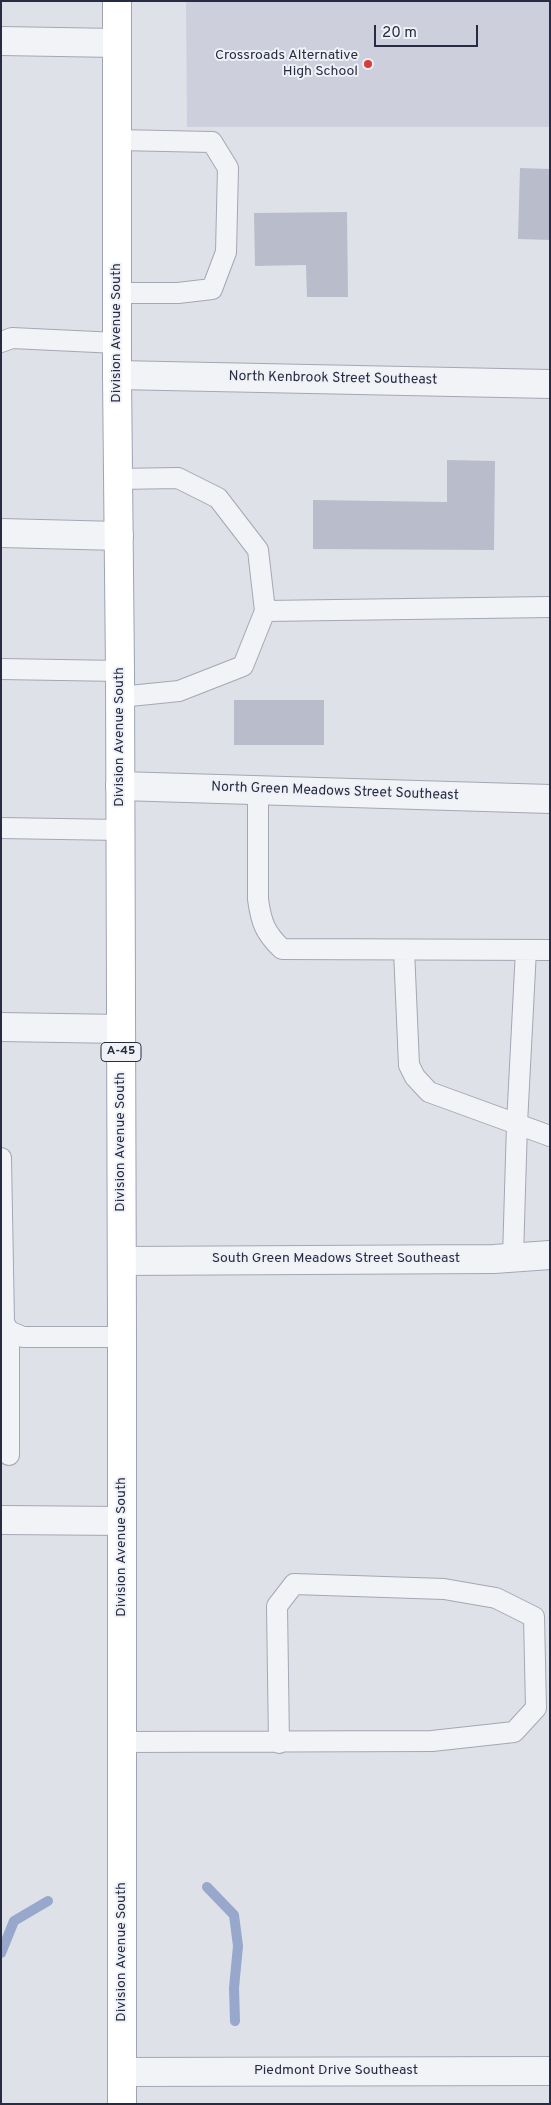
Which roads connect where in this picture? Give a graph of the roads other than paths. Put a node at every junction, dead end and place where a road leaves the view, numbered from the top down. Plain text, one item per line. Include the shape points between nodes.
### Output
1 (117, 1) edge
2 (1, 41) edge
3 (117, 42) junction
4 (117, 140) junction
5 (117, 293) junction
6 (1, 342) edge
7 (117, 343) junction
8 (117, 375) junction
9 (550, 384) edge
10 (117, 479) junction
11 (1, 533) edge
12 (119, 536) junction
13 (550, 607) edge
14 (265, 610) junction
15 (1, 669) edge
16 (120, 684) junction
17 (120, 786) junction
18 (258, 790) junction
19 (550, 799) edge
20 (1, 828) edge
21 (120, 830) junction
22 (404, 950) junction
23 (526, 950) junction
24 (550, 950) edge
25 (1, 1027) edge
26 (121, 1029) junction
27 (517, 1124) junction
28 (550, 1136) edge
29 (1, 1158) edge
30 (550, 1255) edge
31 (513, 1257) junction
32 (122, 1261) junction
33 (9, 1331) junction
34 (122, 1337) junction
35 (9, 1455) dead end
36 (1, 1520) edge
37 (122, 1521) junction
38 (123, 1742) junction
39 (279, 1743) junction
40 (550, 2071) edge
41 (122, 2072) junction
42 (122, 2104) edge

1 - 3 main road, Division Avenue South / A-45
2 - 3 street
3 - 4 main road, Division Avenue South / A-45
4 - 5 main road, Division Avenue South / A-45
4 - 5 lane via 212,142 228,168 226,252 212,289 178,294
5 - 7 main road, Division Avenue South / A-45
6 - 7 lane via 12,338
7 - 8 main road, Division Avenue South / A-45
8 - 9 street, North Kenbrook Street Southeast
8 - 10 main road, Division Avenue South / A-45
10 - 12 main road, Division Avenue South / A-45
10 - 14 lane via 178,478 218,498 258,550
11 - 12 street
12 - 16 main road, Division Avenue South / A-45
13 - 14 lane
14 - 16 lane via 243,666 179,690
15 - 16 lane
16 - 17 main road, Division Avenue South / A-45
17 - 18 street, North Green Meadows Street Southeast
17 - 21 main road, Division Avenue South / A-45
18 - 19 street, North Green Meadows Street Southeast
18 - 22 lane via 258,899 260,916 268,936 282,949
20 - 21 lane
21 - 26 main road, Division Avenue South / A-45
22 - 23 lane
22 - 27 lane via 409,1065 415,1077 429,1092
23 - 24 lane
23 - 27 lane
25 - 26 street
26 - 32 main road, Division Avenue South / A-45
27 - 28 lane
27 - 31 lane
29 - 33 lane via 4,1324
30 - 31 street, South Green Meadows Street Southeast
31 - 32 street, South Green Meadows Street Southeast
32 - 34 main road, Division Avenue South / A-45
33 - 34 lane via 23,1337
33 - 35 lane
34 - 37 main road, Division Avenue South / A-45
36 - 37 street
37 - 38 main road, Division Avenue South / A-45
38 - 39 lane
38 - 41 main road, Division Avenue South / A-45
39 - 39 lane via 432,1741 514,1732 536,1708 534,1617 496,1598 444,1589 294,1584 277,1606
40 - 41 street, Piedmont Drive Southeast
41 - 42 main road, Division Avenue South / A-45

